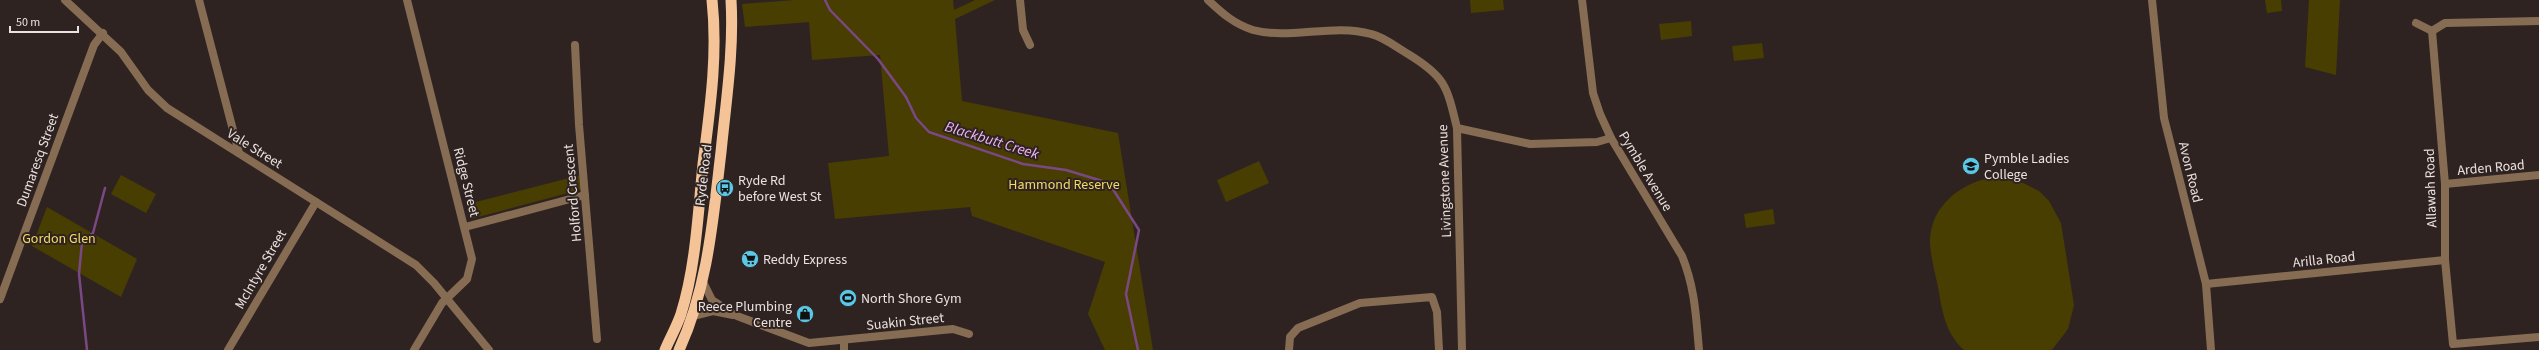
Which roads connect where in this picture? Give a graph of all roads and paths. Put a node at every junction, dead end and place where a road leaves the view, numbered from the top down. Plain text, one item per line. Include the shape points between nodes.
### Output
1 (65, 0) edge
2 (199, 0) edge
3 (408, 0) edge
4 (712, 0) edge
5 (731, 0) edge
6 (1020, 0) edge
7 (1208, 0) edge
8 (1582, 0) edge
9 (2152, 0) edge
10 (2539, 21) edge
11 (2416, 23) dead end
12 (2432, 31) junction
13 (103, 33) junction
14 (575, 45) dead end
15 (1030, 45) dead end
16 (1457, 128) junction
17 (1611, 138) junction
18 (239, 153) junction
19 (2539, 176) edge
20 (2445, 184) junction
21 (585, 195) junction
22 (316, 202) junction
23 (465, 226) junction
24 (2445, 260) junction
25 (703, 282) junction
26 (2206, 284) junction
27 (0, 299) edge
28 (447, 299) junction
29 (680, 316) junction
30 (693, 316) junction
31 (737, 316) junction
32 (969, 334) dead end
33 (2539, 337) edge
34 (597, 339) dead end
35 (844, 346) edge
36 (228, 350) edge
37 (414, 350) edge
38 (489, 350) edge
39 (660, 350) edge
40 (665, 350) edge
41 (680, 350) edge
42 (1289, 350) edge
43 (1439, 350) edge
44 (1462, 350) edge
45 (1699, 350) edge
46 (2211, 350) edge

1 - 13 street, Vale Street
2 - 18 street
3 - 23 street, Ridge Street
4 - 29 highway, Ryde Road via 715,26 713,83 694,246
5 - 25 highway, Ryde Road via 728,94
6 - 15 street via 1023,30
7 - 16 street, Livingstone Avenue via 1229,19 1252,30 1364,32 1380,37 1429,66 1439,76 1448,94
8 - 17 street, Pymble Avenue via 1593,93
9 - 26 street, Avon Road via 2164,118
10 - 12 street via 2445,23
11 - 12 street
12 - 20 street, Allawah Road
13 - 18 street, Vale Street via 157,99
13 - 27 street, Dumaresq Street via 94,45
14 - 21 street, Holford Crescent
16 - 17 street via 1530,144 1597,142
16 - 44 street, Livingstone Avenue
17 - 45 street, Pymble Avenue via 1682,256 1693,287
18 - 22 street, Vale Street
19 - 20 street, Arden Road
20 - 24 street, Allawah Road
21 - 23 street
21 - 34 street, Holford Crescent
22 - 28 street, Vale Street via 416,265
22 - 36 street, McIntyre Street
23 - 28 street, Ridge Street via 472,259 471,269 466,279
24 - 26 street, Arilla Road
24 - 33 street, Allawah Road via 2453,344
25 - 30 highway, Ryde Road
25 - 31 street via 712,300
26 - 46 street, Avon Road
28 - 37 street, Ridge Street via 442,303
28 - 38 street
29 - 39 highway
29 - 40 highway, Ryde Road
30 - 31 street via 713,311
30 - 41 highway, Ryde Road
31 - 35 street, Suakin Street via 809,343
32 - 35 street, Suakin Street via 953,329
42 - 43 street via 1290,337 1298,328 1360,303 1432,297 1437,312

